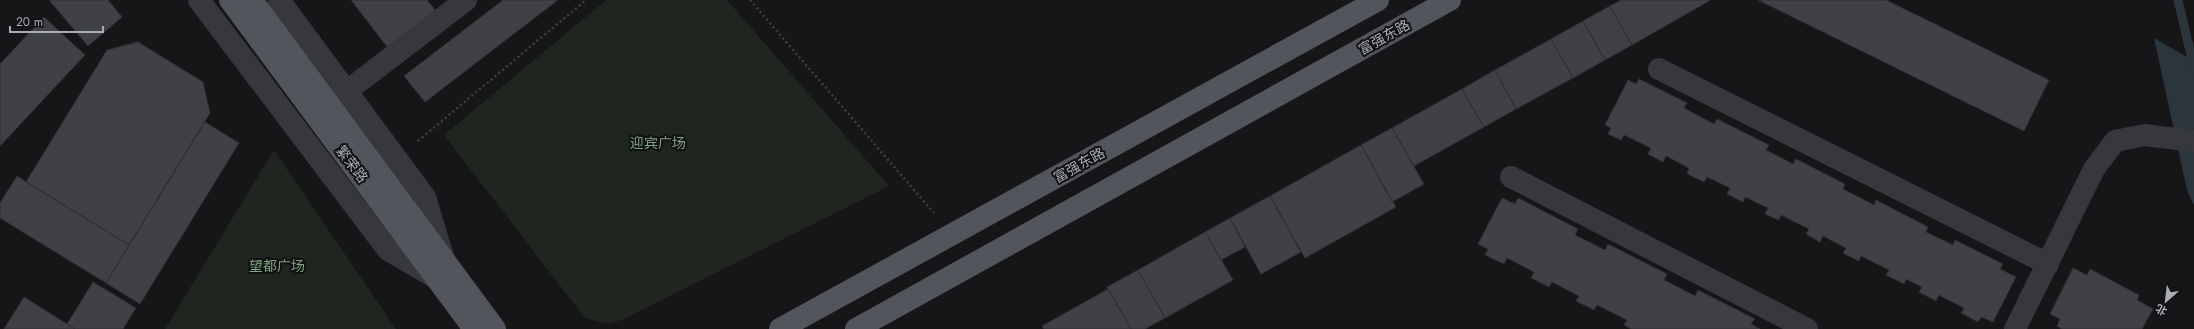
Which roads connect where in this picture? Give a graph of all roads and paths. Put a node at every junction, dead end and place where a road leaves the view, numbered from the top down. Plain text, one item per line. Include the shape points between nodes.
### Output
1 (199, 0) edge
2 (230, 0) edge
3 (252, 0) edge
4 (279, 0) edge
5 (586, 0) edge
6 (750, 0) edge
7 (1378, 0) edge
8 (1450, 0) edge
9 (457, 3) edge
10 (1659, 69) dead end
11 (347, 91) junction
12 (2194, 141) edge
13 (397, 158) junction
14 (1511, 177) dead end
15 (952, 234) junction
16 (2048, 264) junction
17 (440, 269) junction
18 (474, 329) edge
19 (495, 329) edge
20 (780, 329) edge
21 (856, 329) edge
22 (1807, 329) edge
23 (2015, 329) edge

1 - 17 street via 388,250
2 - 17 main road, 繁荣路
3 - 17 main road, 繁荣路
4 - 11 street
5 - 13 path
6 - 15 path
7 - 15 main road, 富强东路
8 - 21 main road, 富强东路
9 - 11 street
10 - 16 street
11 - 13 street
12 - 16 street via 2144,135 2115,141 2094,169
13 - 17 street via 426,197
14 - 22 street
15 - 20 main road, 富强东路
16 - 23 street
17 - 18 main road, 繁荣路
17 - 19 main road, 繁荣路

